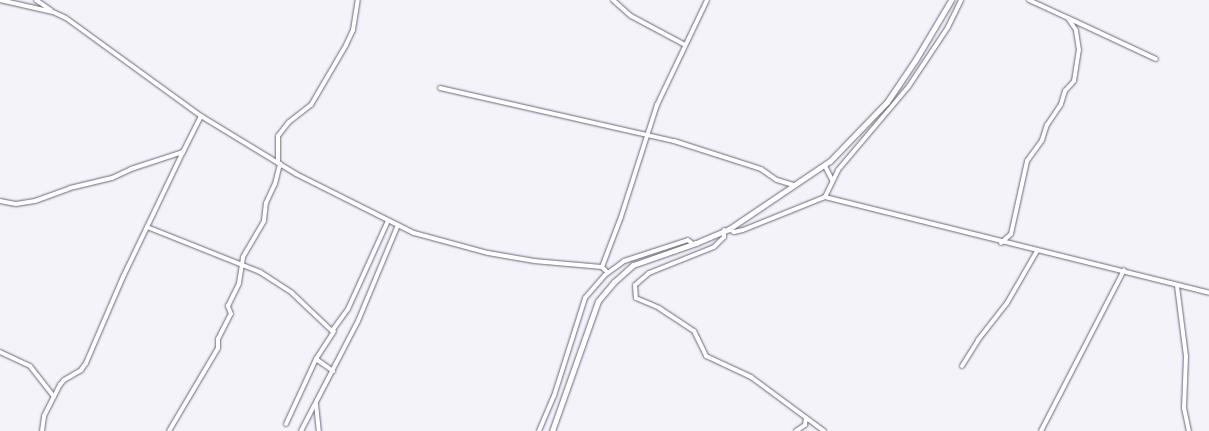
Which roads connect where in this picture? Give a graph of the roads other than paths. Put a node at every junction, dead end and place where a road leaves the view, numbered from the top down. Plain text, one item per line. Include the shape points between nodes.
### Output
1 (0, 0) edge
2 (36, 0) edge
3 (358, 0) edge
4 (613, 0) edge
5 (707, 0) edge
6 (951, 0) edge
7 (962, 0) edge
8 (1029, 0) edge
9 (53, 12) junction
10 (1068, 18) junction
11 (685, 45) junction
12 (1156, 59) dead end
13 (440, 88) dead end
14 (201, 116) junction
15 (646, 136) junction
16 (183, 152) junction
17 (279, 163) junction
18 (825, 166) junction
19 (832, 180) junction
20 (793, 185) junction
21 (825, 197) junction
22 (0, 201) edge
23 (388, 221) junction
24 (398, 225) junction
25 (147, 227) junction
26 (726, 230) junction
27 (1001, 243) junction
28 (692, 244) junction
29 (1037, 251) junction
30 (241, 265) junction
31 (602, 267) junction
32 (1124, 270) junction
33 (608, 273) junction
34 (1177, 286) junction
35 (1209, 293) edge
36 (336, 329) junction
37 (0, 352) edge
38 (316, 359) junction
39 (962, 366) dead end
40 (333, 371) junction
41 (54, 397) junction
42 (316, 403) junction
43 (806, 418) junction
44 (286, 424) dead end
45 (42, 431) edge
46 (169, 431) edge
47 (301, 431) edge
48 (319, 431) edge
49 (539, 431) edge
50 (552, 431) edge
51 (796, 431) edge
52 (824, 431) edge
53 (1041, 431) edge
54 (1189, 431) edge

1 - 9 street
2 - 9 street
3 - 17 street via 353,30 311,105 289,122 278,136
4 - 11 street via 631,16
5 - 11 street
6 - 18 street via 887,102
7 - 19 street via 910,86
8 - 10 street
9 - 14 street via 74,23
10 - 12 street
10 - 27 street via 1076,30 1079,50 1074,81 1065,91 1042,140 1027,161 1011,234
11 - 15 street
13 - 15 street
14 - 16 street
14 - 17 street
15 - 20 street via 674,141 761,169 777,180
15 - 31 street via 621,217
16 - 22 street via 112,178 35,200 16,204
16 - 25 street
17 - 23 street
17 - 30 street via 275,184 266,203 264,221
18 - 19 street
18 - 20 street
19 - 21 street
20 - 26 street via 767,205
21 - 26 street via 743,230
21 - 27 street
23 - 24 street
23 - 36 street
24 - 31 street via 442,242 488,253 534,261
24 - 40 street via 363,311
25 - 30 street
25 - 41 street via 86,363 77,373 64,380
26 - 28 street
26 - 43 street via 724,237 714,247 649,273 635,285 636,298 660,308 694,331 706,356 751,377
27 - 29 street
28 - 33 street via 688,240 653,249 624,261
28 - 50 street via 633,265 598,301
29 - 32 street
29 - 39 street via 1010,297
30 - 36 street via 260,272 292,292 327,328 332,331
30 - 46 street via 239,283 228,306 231,314 218,339 218,348
31 - 33 street
32 - 34 street
32 - 53 street
33 - 49 street via 586,298 554,396
34 - 35 street
34 - 54 street via 1186,356 1184,408
36 - 38 street
37 - 41 street via 30,366
38 - 40 street
38 - 44 street
40 - 42 street
41 - 45 street via 44,416
42 - 47 street
42 - 48 street
43 - 51 street via 805,425
43 - 52 street

